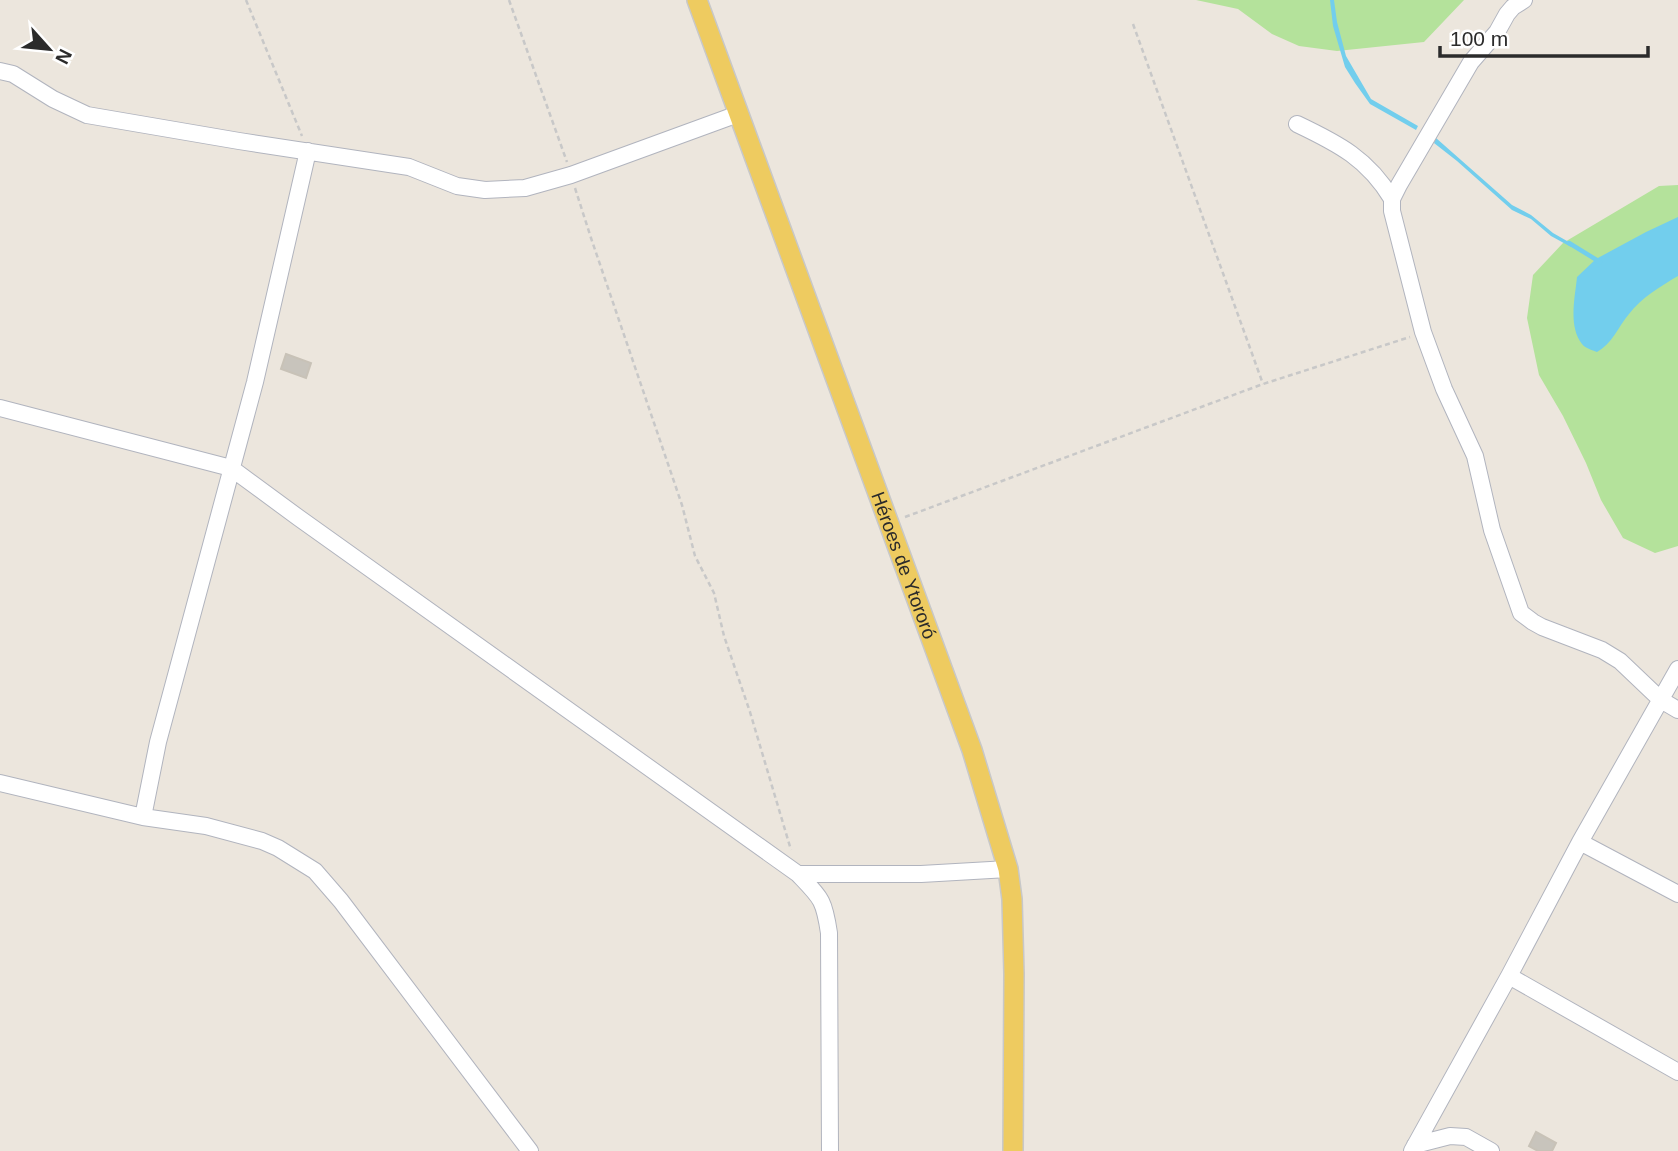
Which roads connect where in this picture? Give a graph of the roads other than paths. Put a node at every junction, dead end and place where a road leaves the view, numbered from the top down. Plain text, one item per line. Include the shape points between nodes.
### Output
1 (697, 0) edge
2 (1524, 0) edge
3 (0, 71) edge
4 (738, 114) junction
5 (1297, 124) dead end
6 (308, 151) junction
7 (1392, 200) junction
8 (0, 408) edge
9 (230, 468) junction
10 (1678, 669) edge
11 (1661, 700) junction
12 (1678, 709) edge
13 (0, 783) edge
14 (144, 817) junction
15 (1580, 842) junction
16 (1008, 869) junction
17 (798, 874) junction
18 (1678, 894) edge
19 (1509, 976) junction
20 (1678, 1072) edge
21 (1413, 1148) edge
22 (530, 1151) edge
23 (830, 1151) edge
24 (1013, 1151) edge
25 (1491, 1151) edge

1 - 4 main road, Héroes de Ytororó
2 - 7 street via 1507,14 1471,62
3 - 6 street via 87,115
4 - 6 street via 525,188 457,186 410,167
4 - 16 main road, Héroes de Ytororó via 972,750
5 - 7 street via 1362,161
6 - 9 street via 255,382
7 - 11 street via 1423,332 1475,456 1492,530 1521,613 1620,661
8 - 9 street
9 - 14 street via 158,742
9 - 17 street
10 - 11 street
11 - 12 street
11 - 15 street
13 - 14 street
14 - 22 street via 206,826 262,841 315,871
15 - 18 street
15 - 19 street
16 - 17 street
16 - 24 main road, Héroes de Ytororó via 1014,974
17 - 23 street via 820,897 829,933
19 - 20 street
19 - 21 street
21 - 25 street via 1435,1138 1458,1136

